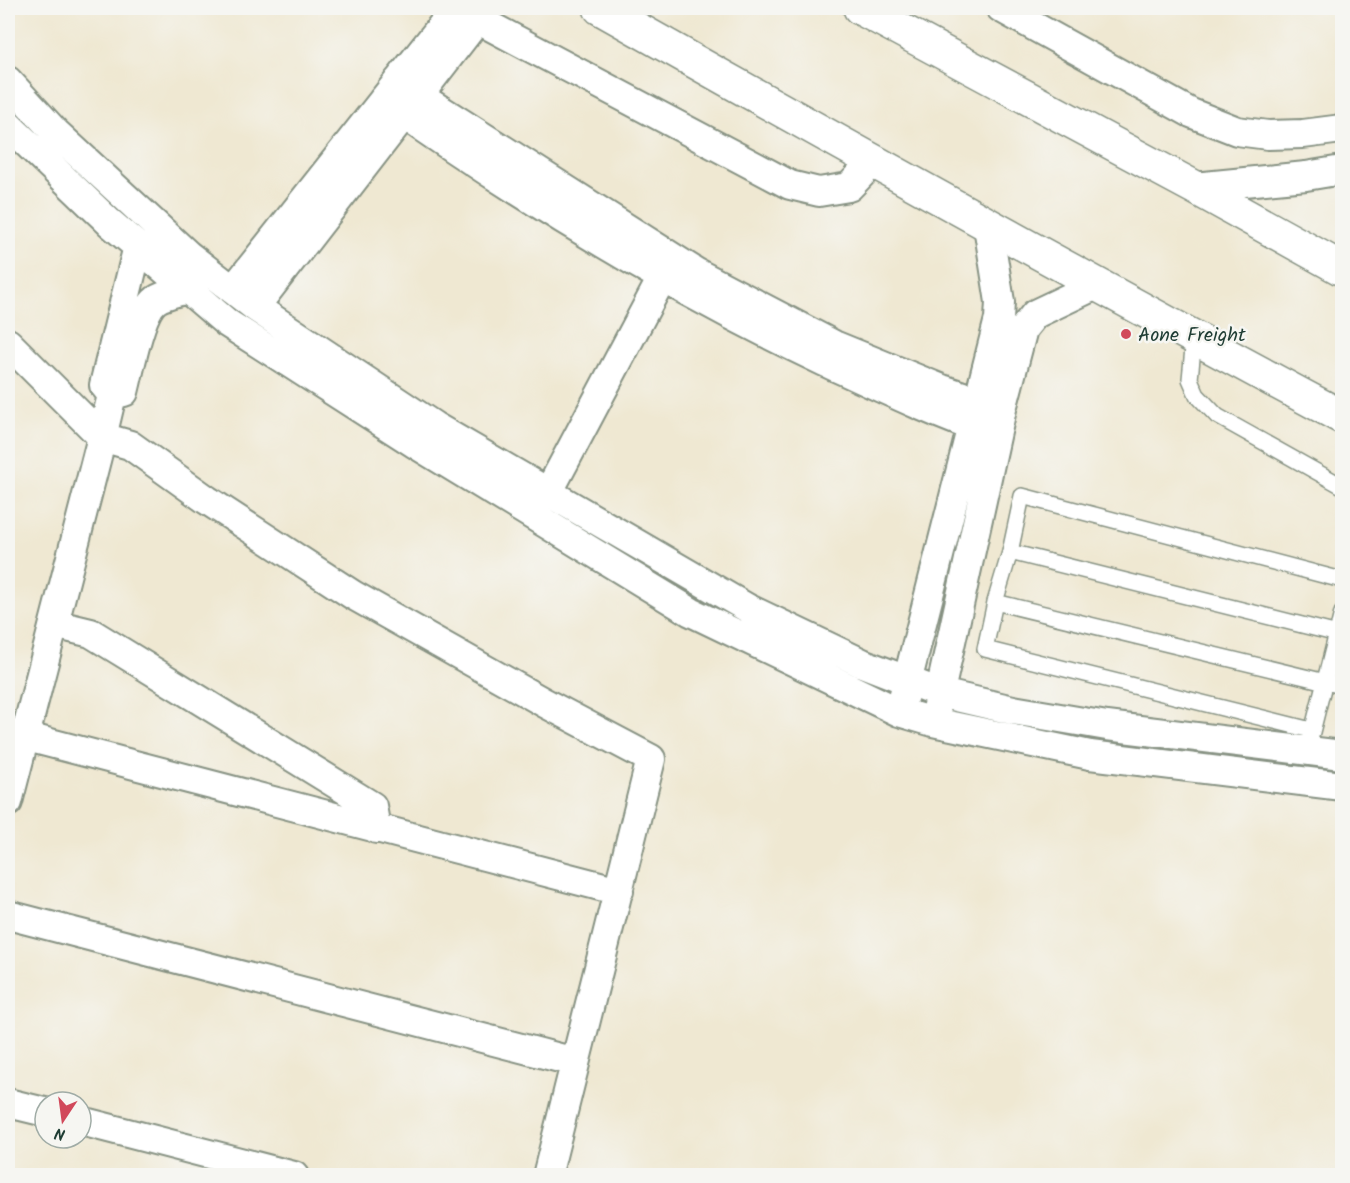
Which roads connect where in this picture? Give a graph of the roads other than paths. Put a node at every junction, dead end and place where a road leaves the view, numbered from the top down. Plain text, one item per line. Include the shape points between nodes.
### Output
1 (600, 8) edge
2 (861, 8) edge
3 (463, 11) edge
4 (1017, 11) edge
5 (8, 81) edge
6 (401, 98) junction
7 (8, 125) edge
8 (1342, 129) edge
9 (873, 162) junction
10 (1342, 170) edge
11 (1194, 187) junction
12 (128, 199) junction
13 (109, 222) junction
14 (988, 226) junction
15 (138, 246) junction
16 (667, 268) junction
17 (1342, 269) edge
18 (1096, 285) junction
19 (188, 289) junction
20 (233, 290) junction
21 (255, 307) junction
22 (1194, 338) junction
23 (8, 343) edge
24 (112, 395) junction
25 (1342, 417) edge
26 (986, 418) junction
27 (102, 437) junction
28 (1342, 486) edge
29 (548, 493) junction
30 (1010, 552) junction
31 (1342, 580) edge
32 (995, 602) junction
33 (1342, 613) edge
34 (54, 624) junction
35 (1340, 635) edge
36 (908, 681) junction
37 (1324, 681) junction
38 (1342, 686) edge
39 (940, 693) junction
40 (899, 712) junction
41 (933, 722) junction
42 (16, 734) edge
43 (1310, 741) junction
44 (1342, 755) edge
45 (1342, 786) edge
46 (8, 802) edge
47 (376, 829) junction
48 (619, 891) junction
49 (8, 915) edge
50 (575, 1062) junction
51 (8, 1103) edge
52 (33, 1109) edge
53 (93, 1124) edge
54 (294, 1176) edge
55 (547, 1176) edge

1 - 9 main road
2 - 11 main road
3 - 6 street
3 - 9 street via 790,185 819,192 849,187
4 - 8 street via 1191,113 1236,131 1269,135
5 - 12 street via 55,132
6 - 16 street
6 - 20 street
6 - 21 street
7 - 13 street
9 - 14 main road
10 - 11 street
11 - 17 main road
12 - 13 street
12 - 20 street via 188,255
13 - 15 street
14 - 18 main road
14 - 26 street via 1000,302
15 - 19 street
15 - 24 street via 104,385
16 - 26 street via 697,273 834,345 942,389
16 - 29 street
18 - 22 main road
18 - 26 street via 1035,314 1023,328
19 - 24 street via 150,305 124,392
19 - 40 street via 227,323 394,431 681,606
20 - 21 street
21 - 29 street via 434,426
22 - 25 main road
22 - 28 lane via 1190,379 1197,395 1218,416
23 - 27 street
24 - 27 street
26 - 36 street
26 - 39 street
27 - 34 street
27 - 48 street via 130,445 353,594 651,759
29 - 36 street via 749,609
30 - 31 lane via 1022,496
30 - 32 lane
30 - 35 lane
32 - 37 lane
32 - 43 lane via 985,649
33 - 35 lane
34 - 42 street
34 - 47 street via 91,633 372,806
35 - 37 lane
36 - 39 street
36 - 40 street
37 - 38 lane
37 - 43 lane
39 - 41 street
39 - 43 street via 1107,726
40 - 41 street
41 - 45 street via 1090,755
42 - 46 street
42 - 47 street
43 - 44 street
47 - 48 street
48 - 50 street
49 - 50 street
50 - 55 street
51 - 52 street
53 - 54 street

